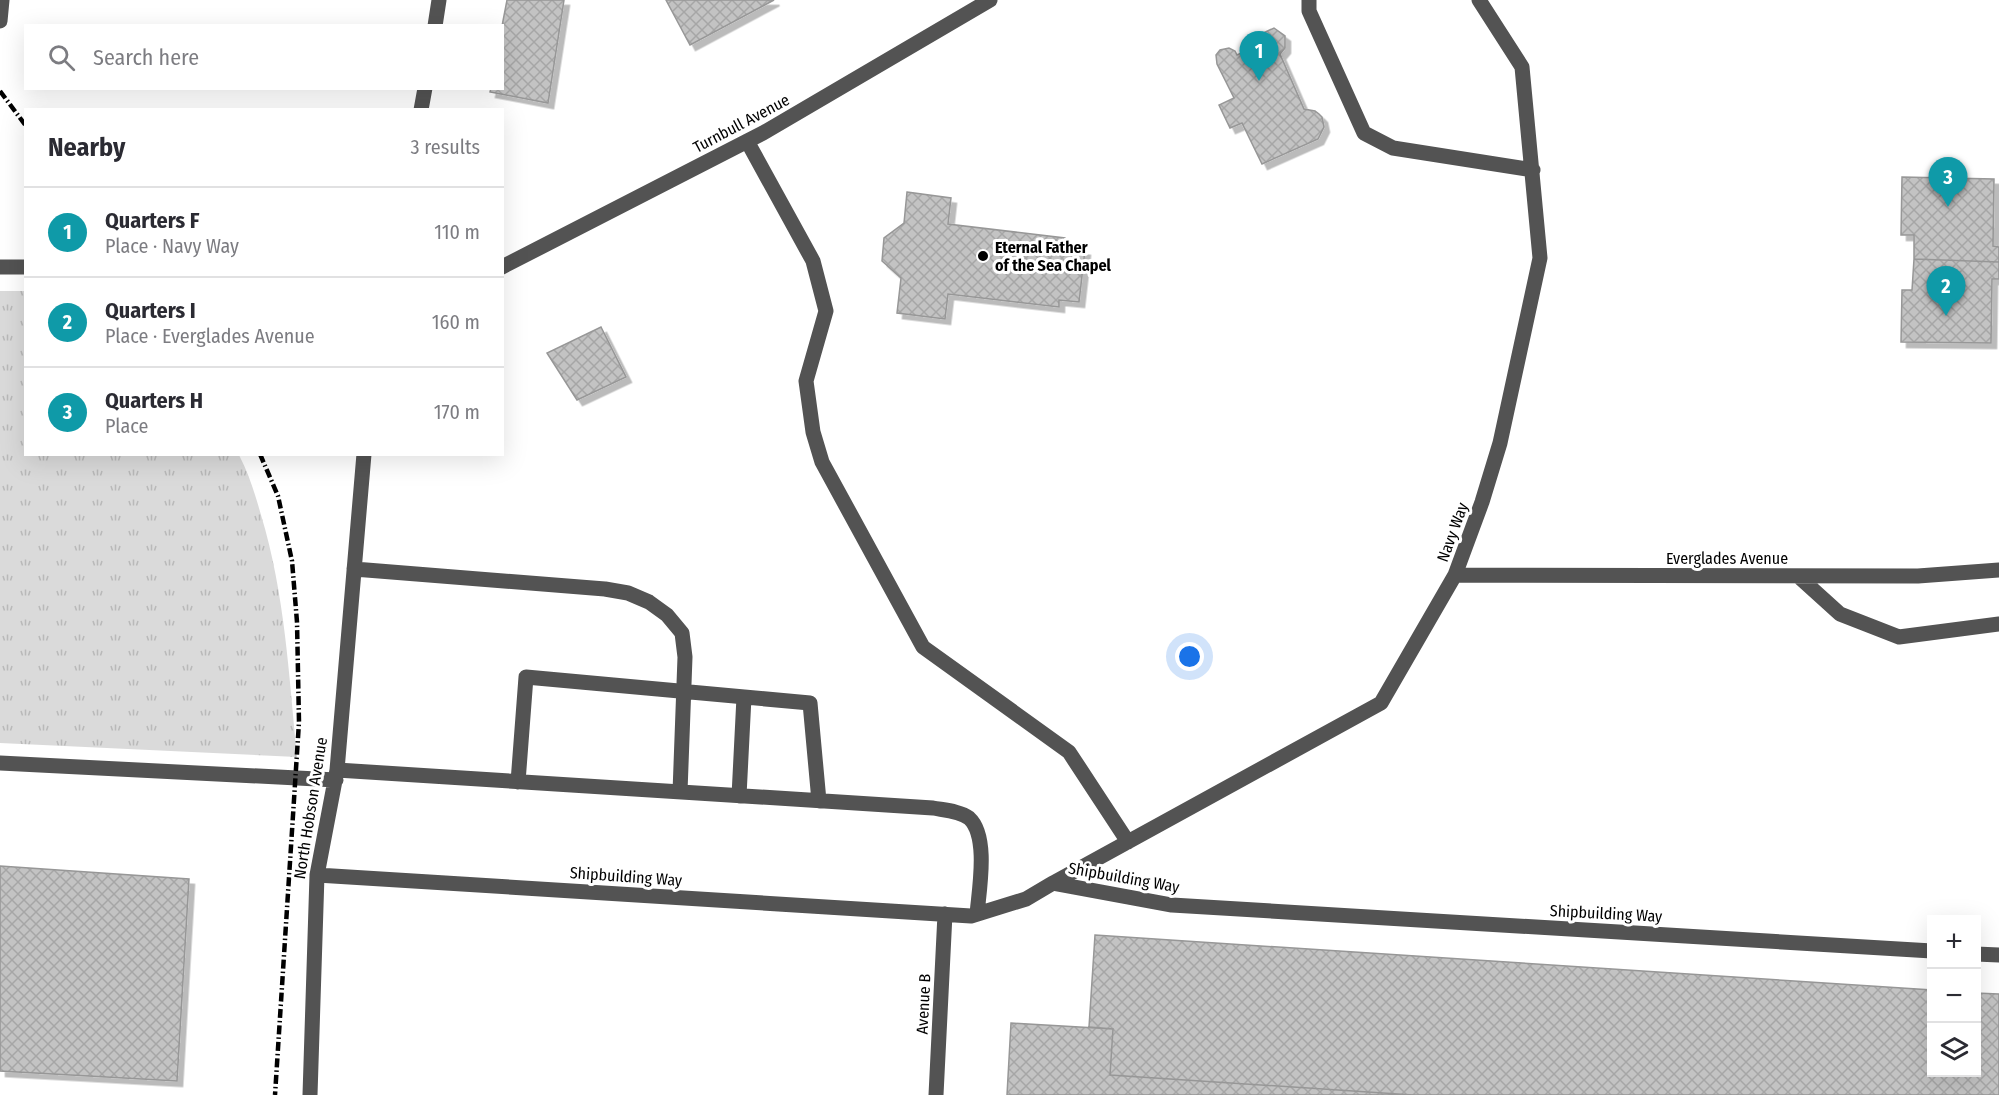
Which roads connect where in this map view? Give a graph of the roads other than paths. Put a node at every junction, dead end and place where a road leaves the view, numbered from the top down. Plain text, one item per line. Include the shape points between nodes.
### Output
1 (2, 0) edge
2 (439, 0) edge
3 (990, 0) edge
4 (1309, 0) edge
5 (1479, 0) edge
6 (0, 21) edge
7 (435, 24) edge
8 (425, 90) edge
9 (421, 108) edge
10 (747, 141) junction
11 (1533, 170) junction
12 (504, 266) edge
13 (0, 267) edge
14 (24, 267) edge
15 (364, 456) edge
16 (354, 569) junction
17 (1999, 570) edge
18 (1455, 576) junction
19 (1798, 576) junction
20 (1999, 624) edge
21 (684, 691) junction
22 (744, 697) junction
23 (0, 763) edge
24 (336, 775) junction
25 (518, 782) junction
26 (680, 792) junction
27 (739, 796) junction
28 (819, 801) junction
29 (1128, 842) junction
30 (316, 875) junction
31 (1053, 883) junction
32 (945, 914) junction
33 (977, 915) junction
34 (1927, 951) edge
35 (1981, 954) edge
36 (1999, 955) edge
37 (310, 1095) edge
38 (936, 1095) edge

1 - 6 street
2 - 7 street
3 - 10 street, Turnbull Avenue
4 - 11 street via 1309,11 1364,133 1393,148
5 - 11 street, Navy Way via 1522,67
8 - 9 street
10 - 12 street, Turnbull Avenue
10 - 29 street via 813,261 826,311 806,381 813,432 822,462 923,647 1069,752
11 - 18 street, Navy Way via 1540,258 1500,443
13 - 14 street
15 - 16 street, North Hobson Avenue
16 - 21 street via 628,593 667,615 682,633
16 - 24 street, North Hobson Avenue
17 - 19 street, Everglades Avenue via 1918,576
18 - 19 street, Everglades Avenue
18 - 29 street, Navy Way via 1381,703
19 - 20 street via 1840,614 1899,637
21 - 22 street
21 - 25 street via 526,677
21 - 26 street
22 - 27 street
22 - 28 street via 810,703
23 - 24 street
24 - 25 street
24 - 30 street, North Hobson Avenue
25 - 26 street
26 - 27 street
27 - 28 street
28 - 33 street via 933,808 968,818 978,832 981,849
29 - 31 street, Navy Way
30 - 32 street, Shipbuilding Way
30 - 37 street, North Hobson Avenue
31 - 33 street, Shipbuilding Way via 1026,899
31 - 34 street, Shipbuilding Way via 1172,905
32 - 33 street, Shipbuilding Way
32 - 38 street, Avenue B
35 - 36 street

